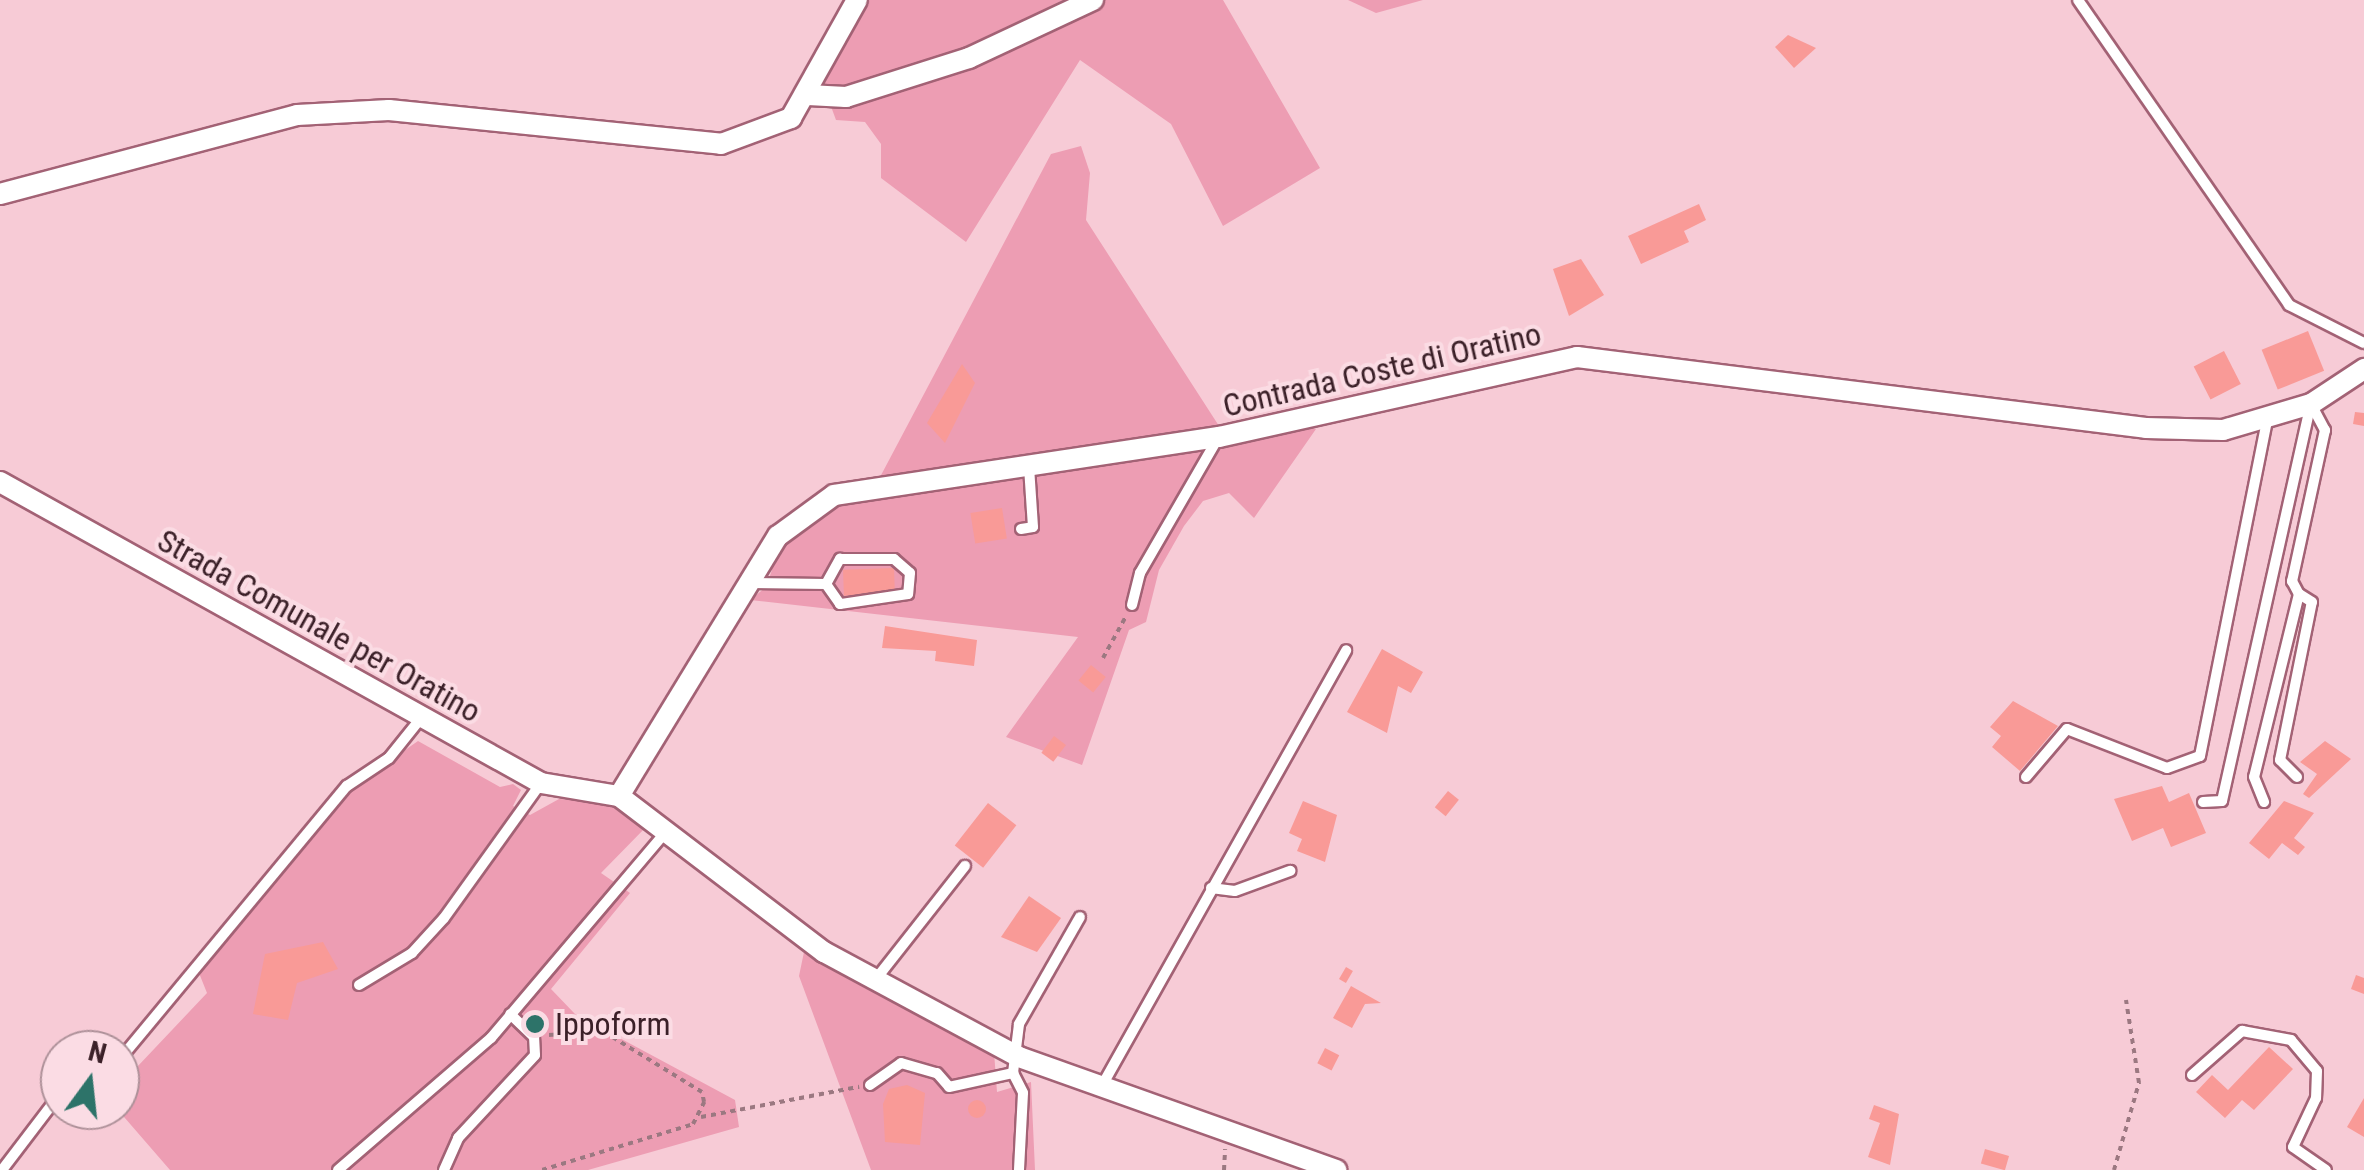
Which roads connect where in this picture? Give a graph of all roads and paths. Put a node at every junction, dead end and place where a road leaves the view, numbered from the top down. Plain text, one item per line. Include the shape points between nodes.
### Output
1 (856, 0) edge
2 (1093, 0) edge
3 (2078, 0) edge
4 (808, 96) junction
5 (0, 194) edge
6 (2364, 343) edge
7 (2364, 369) edge
8 (2312, 404) junction
9 (2267, 422) junction
10 (1219, 438) junction
11 (1028, 466) junction
12 (0, 482) edge
13 (1021, 529) dead end
14 (749, 582) junction
15 (826, 584) junction
16 (2300, 594) junction
17 (1132, 605) joint
18 (1346, 650) dead end
19 (1103, 658) dead end
20 (421, 718) junction
21 (2026, 776) dead end
22 (2297, 777) dead end
23 (541, 783) junction
24 (618, 796) junction
25 (2204, 802) dead end
26 (2264, 802) dead end
27 (664, 834) junction
28 (965, 866) dead end
29 (1290, 871) dead end
30 (1211, 888) junction
31 (1080, 917) dead end
32 (876, 979) junction
33 (359, 985) dead end
34 (2126, 1000) dead end
35 (510, 1014) junction
36 (140, 1034) edge
37 (534, 1037) junction
38 (1016, 1065) junction
39 (2192, 1075) dead end
40 (1104, 1082) junction
41 (870, 1084) joint
42 (701, 1117) junction
43 (40, 1120) edge
44 (2, 1170) edge
45 (338, 1170) edge
46 (444, 1170) edge
47 (542, 1170) edge
48 (1019, 1170) edge
49 (1336, 1170) edge
50 (2114, 1170) edge
51 (2326, 1170) edge

1 - 4 street
2 - 4 street via 969,58 846,97
3 - 6 lane via 2290,306
4 - 5 street via 790,118 721,144 408,112 296,115
7 - 8 street, Contrada Coste di Oratino
8 - 9 street, Contrada Coste di Oratino
8 - 16 lane via 2325,430 2292,580
8 - 25 lane via 2222,801
9 - 10 street, Contrada Coste di Oratino via 2146,428 1577,357
9 - 21 lane via 2200,756 2167,768 2067,730
10 - 11 street, Contrada Coste di Oratino
10 - 17 lane via 1140,573
11 - 13 lane via 1033,527
11 - 14 street, Contrada Coste di Oratino via 834,494 803,509
12 - 20 street, Strada Comunale per Oratino
14 - 15 lane
14 - 24 street, Contrada Coste di Oratino
15 - 15 lane via 840,604 899,602 912,584 905,564 876,559 840,560
16 - 22 lane via 2312,602 2280,760
16 - 26 lane via 2254,777
17 - 19 path
18 - 30 lane
20 - 23 street, Strada Comunale per Oratino
20 - 36 lane via 389,758 347,786
23 - 24 street, Strada Comunale per Oratino
23 - 33 lane via 444,918 412,952
24 - 27 street
27 - 32 street
27 - 35 lane
28 - 32 lane
29 - 30 lane via 1236,891
30 - 40 lane
31 - 38 lane via 1019,1024
32 - 38 street
34 - 50 path via 2138,1084
35 - 37 lane
35 - 45 lane
37 - 42 path via 604,1032 702,1092
37 - 46 lane via 535,1055 458,1138
38 - 40 street
38 - 41 lane via 949,1087 901,1063
38 - 48 lane via 1023,1093
39 - 51 lane via 2217,1044 2242,1031 2292,1040 2318,1070 2316,1098 2293,1147
40 - 49 street
41 - 42 path
42 - 47 path
43 - 44 lane

